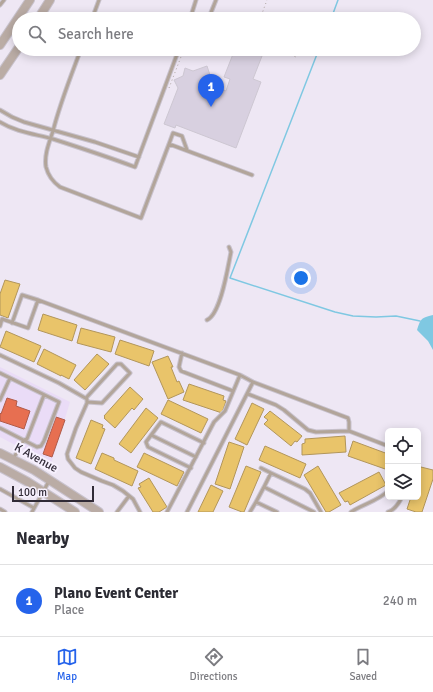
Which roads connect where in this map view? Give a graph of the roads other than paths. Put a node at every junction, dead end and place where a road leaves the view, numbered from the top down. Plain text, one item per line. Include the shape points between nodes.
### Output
1 (4, 0) edge
2 (30, 0) edge
3 (50, 0) edge
4 (99, 0) edge
5 (196, 0) edge
6 (216, 0) edge
7 (0, 5) edge
8 (22, 12) edge
9 (42, 12) edge
10 (95, 12) edge
11 (192, 12) edge
12 (211, 12) edge
13 (12, 27) edge
14 (0, 45) edge
15 (13, 56) edge
16 (78, 56) edge
17 (176, 56) edge
18 (0, 75) edge
19 (0, 110) edge
20 (0, 122) edge
21 (53, 130) junction
22 (50, 139) junction
23 (169, 144) junction
24 (187, 150) junction
25 (139, 157) junction
26 (252, 175) dead end
27 (229, 247) dead end
28 (38, 300) junction
29 (1, 319) edge
30 (208, 320) dead end
31 (12, 323) junction
32 (0, 326) edge
33 (182, 353) junction
34 (0, 355) edge
35 (0, 373) edge
36 (240, 375) junction
37 (10, 378) junction
38 (253, 382) junction
39 (233, 391) junction
40 (248, 394) junction
41 (44, 395) junction
42 (0, 400) edge
43 (86, 400) junction
44 (0, 428) edge
45 (349, 431) junction
46 (151, 435) junction
47 (24, 440) junction
48 (204, 443) junction
49 (385, 445) edge
50 (0, 453) edge
51 (196, 457) junction
52 (13, 459) junction
53 (0, 467) edge
54 (191, 468) junction
55 (261, 468) dead end
56 (271, 473) junction
57 (50, 480) junction
58 (264, 487) junction
59 (0, 489) edge
60 (43, 492) junction
61 (385, 494) edge
62 (129, 496) junction
63 (400, 500) edge
64 (256, 502) junction
65 (34, 508) junction
66 (0, 509) edge
67 (5, 512) edge
68 (32, 512) edge
69 (75, 512) edge
70 (99, 512) edge
71 (117, 512) edge
72 (140, 512) edge
73 (167, 512) edge
74 (187, 512) edge
75 (250, 512) edge
76 (276, 512) edge
77 (314, 512) edge
78 (321, 512) edge
79 (351, 512) edge
80 (388, 512) edge

1 - 7 lane
2 - 8 main road
3 - 9 main road
4 - 10 lane
5 - 11 lane
6 - 12 lane
13 - 14 main road
15 - 18 main road
16 - 21 lane
17 - 25 lane
19 - 21 lane via 12,117
20 - 22 lane via 16,130
21 - 22 lane
21 - 25 lane
22 - 23 lane via 47,169 56,184 65,190 141,218
22 - 25 lane via 135,167
23 - 24 lane
23 - 24 lane via 173,133 182,136
24 - 26 lane
27 - 30 lane via 231,252 221,297 214,315
28 - 31 lane via 28,328
28 - 31 lane via 22,295
28 - 33 lane
29 - 31 lane
29 - 32 lane
33 - 36 lane
33 - 39 lane via 179,367 182,371
34 - 43 lane via 59,383
35 - 37 lane
36 - 38 lane
36 - 39 lane
37 - 41 lane
37 - 42 lane
38 - 40 lane
38 - 45 lane via 348,418
39 - 48 lane via 225,411 214,422
40 - 45 lane via 276,405 308,430
40 - 74 lane
41 - 47 lane via 30,433
41 - 47 lane via 59,402 44,442 37,447
43 - 43 lane via 102,403 130,373 121,364 117,364
43 - 62 lane via 67,454 68,459 75,468 120,488
44 - 47 lane
45 - 49 lane
46 - 48 lane via 161,422
46 - 51 lane
46 - 54 lane via 146,442 148,448
47 - 52 lane
48 - 51 lane
50 - 52 main road, K Avenue
51 - 54 lane
52 - 57 main road, K Avenue
53 - 60 main road, K Avenue
54 - 73 lane
55 - 56 lane
56 - 58 lane
56 - 78 lane via 305,489
57 - 60 lane
57 - 70 main road, K Avenue
58 - 64 lane
58 - 77 lane
59 - 65 lane
60 - 65 lane
60 - 69 main road, K Avenue
61 - 79 lane
62 - 71 lane
62 - 72 lane
63 - 80 lane via 392,511
64 - 75 lane
64 - 76 lane
65 - 68 lane
66 - 67 lane

